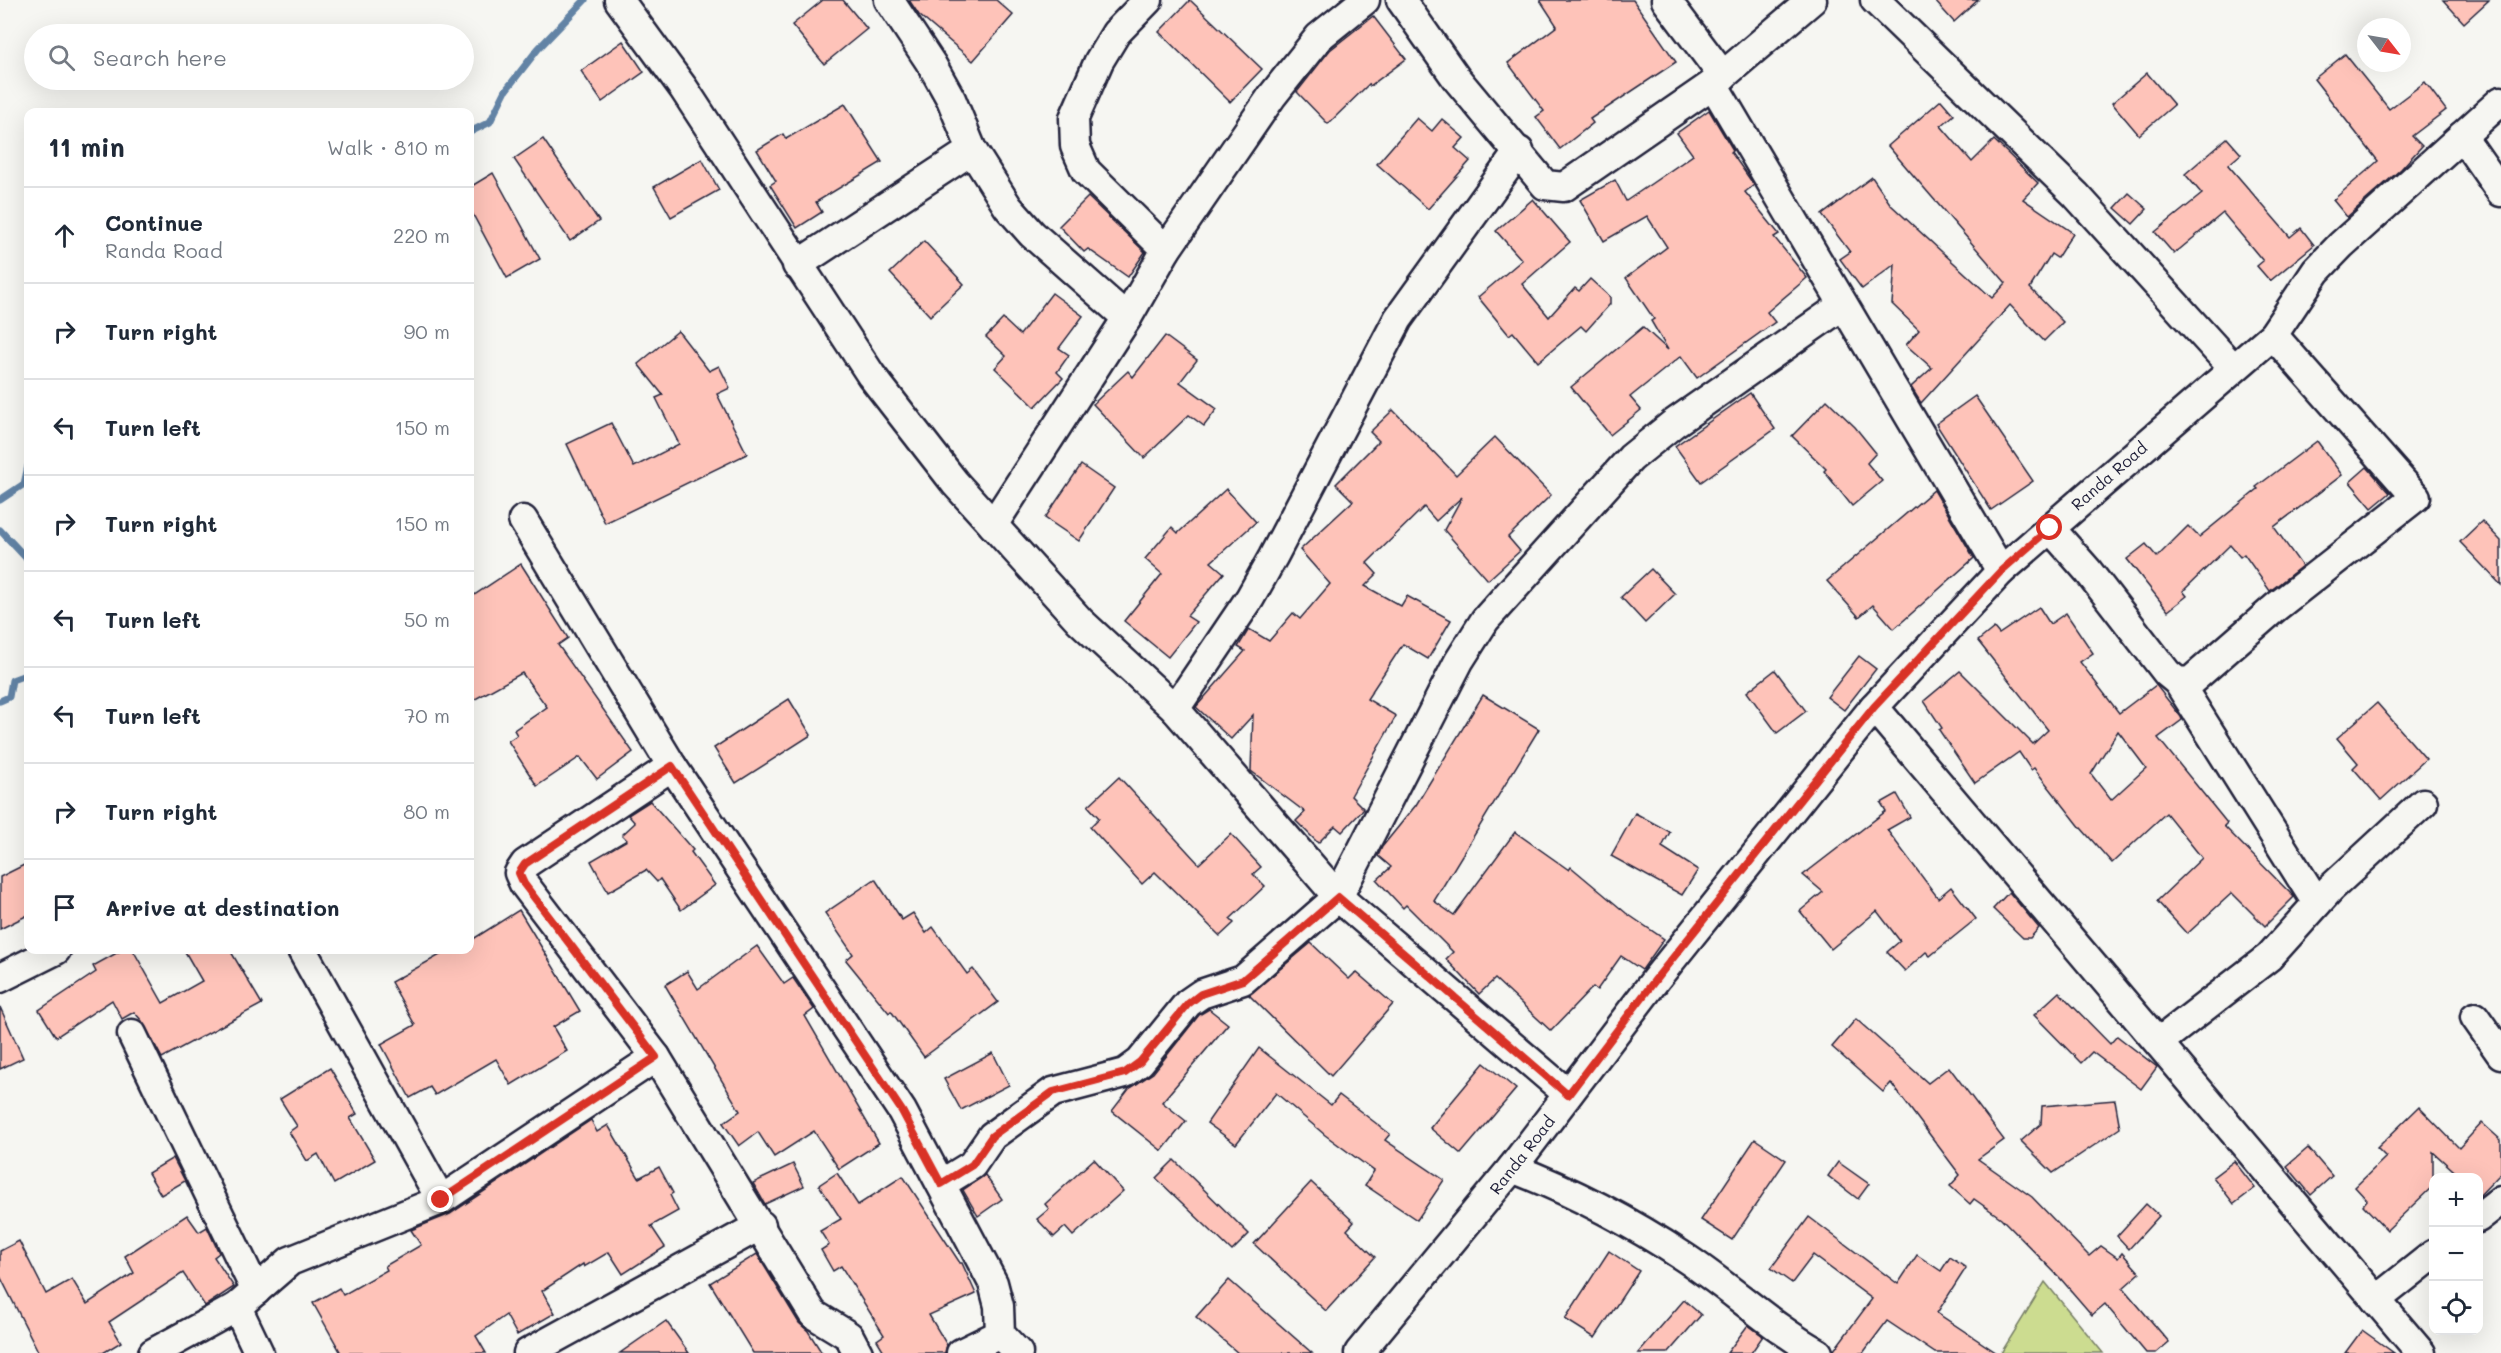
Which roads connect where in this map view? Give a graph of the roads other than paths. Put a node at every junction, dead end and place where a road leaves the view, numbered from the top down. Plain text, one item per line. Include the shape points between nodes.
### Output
1 (620, 0) edge
2 (889, 0) edge
3 (1148, 0) edge
4 (1365, 0) edge
5 (1401, 0) edge
6 (1666, 0) edge
7 (1812, 0) edge
8 (1875, 0) edge
9 (1718, 80) junction
10 (2501, 101) edge
11 (2462, 136) junction
12 (972, 150) junction
13 (1519, 151) junction
14 (2501, 192) edge
15 (1166, 250) junction
16 (797, 265) junction
17 (1843, 305) junction
18 (1126, 318) junction
19 (2273, 335) junction
20 (2233, 368) junction
21 (523, 520) dead end
22 (993, 525) junction
23 (2050, 528) junction
24 (2001, 571) junction
25 (2178, 682) junction
26 (1874, 707) junction
27 (1175, 709) junction
28 (672, 766) junction
29 (2423, 803) dead end
30 (1338, 897) junction
31 (2317, 903) junction
32 (48, 954) edge
33 (304, 954) edge
34 (0, 978) edge
35 (2475, 1017) dead end
36 (132, 1034) dead end
37 (2159, 1042) junction
38 (2501, 1054) edge
39 (656, 1057) junction
40 (1568, 1095) junction
41 (1512, 1168) junction
42 (941, 1184) junction
43 (441, 1200) junction
44 (2501, 1200) edge
45 (2483, 1214) edge
46 (761, 1225) junction
47 (2429, 1257) edge
48 (247, 1299) junction
49 (2376, 1300) junction
50 (1009, 1343) edge
51 (153, 1353) edge
52 (260, 1353) edge
53 (528, 1353) edge
54 (858, 1353) edge
55 (961, 1353) edge
56 (1359, 1353) edge
57 (1818, 1353) edge
58 (2421, 1353) edge

1 - 16 street via 684,89
2 - 12 street via 951,99
3 - 15 street via 1116,33 1099,61 1074,118 1075,146 1086,171
4 - 15 street via 1312,45
5 - 13 street via 1456,78
6 - 9 street
7 - 9 street
8 - 20 street via 2076,195
9 - 13 street via 1564,187 1545,185
9 - 17 street
10 - 11 street, Randa Road
11 - 14 street
11 - 19 street, Randa Road via 2316,271
12 - 16 street
12 - 18 street via 1014,214 1032,234
13 - 27 street via 1398,319 1250,598
15 - 18 street
16 - 22 street via 871,375
17 - 24 street
17 - 30 street via 1631,458 1485,620 1459,661
18 - 22 street
19 - 20 street, Randa Road
19 - 25 street via 2416,497 2276,607 2191,681
20 - 23 street, Randa Road
21 - 28 street
22 - 27 street via 1080,621
23 - 24 street, Randa Road
23 - 25 street
24 - 26 street, Randa Road
25 - 31 street
26 - 37 street
26 - 40 street, Randa Road
27 - 30 street
28 - 39 street via 525,864 519,873
28 - 42 street via 902,1111
29 - 31 street
30 - 40 street
30 - 42 street via 1243,980 1201,994 1188,1004 1140,1062 1125,1073 1053,1092 992,1136 972,1165
31 - 37 street via 2263,963
32 - 34 street
33 - 43 street
35 - 38 street
36 - 48 street
37 - 49 street
39 - 43 street
39 - 46 street
40 - 41 street, Randa Road
41 - 56 street, Randa Road
41 - 57 street via 1571,1191 1633,1226 1685,1258
42 - 50 street via 993,1283
43 - 48 street via 290,1262
44 - 45 street
46 - 53 street
46 - 54 street via 813,1314 849,1336
47 - 49 street
48 - 51 street
48 - 52 street
49 - 58 street
50 - 55 street

